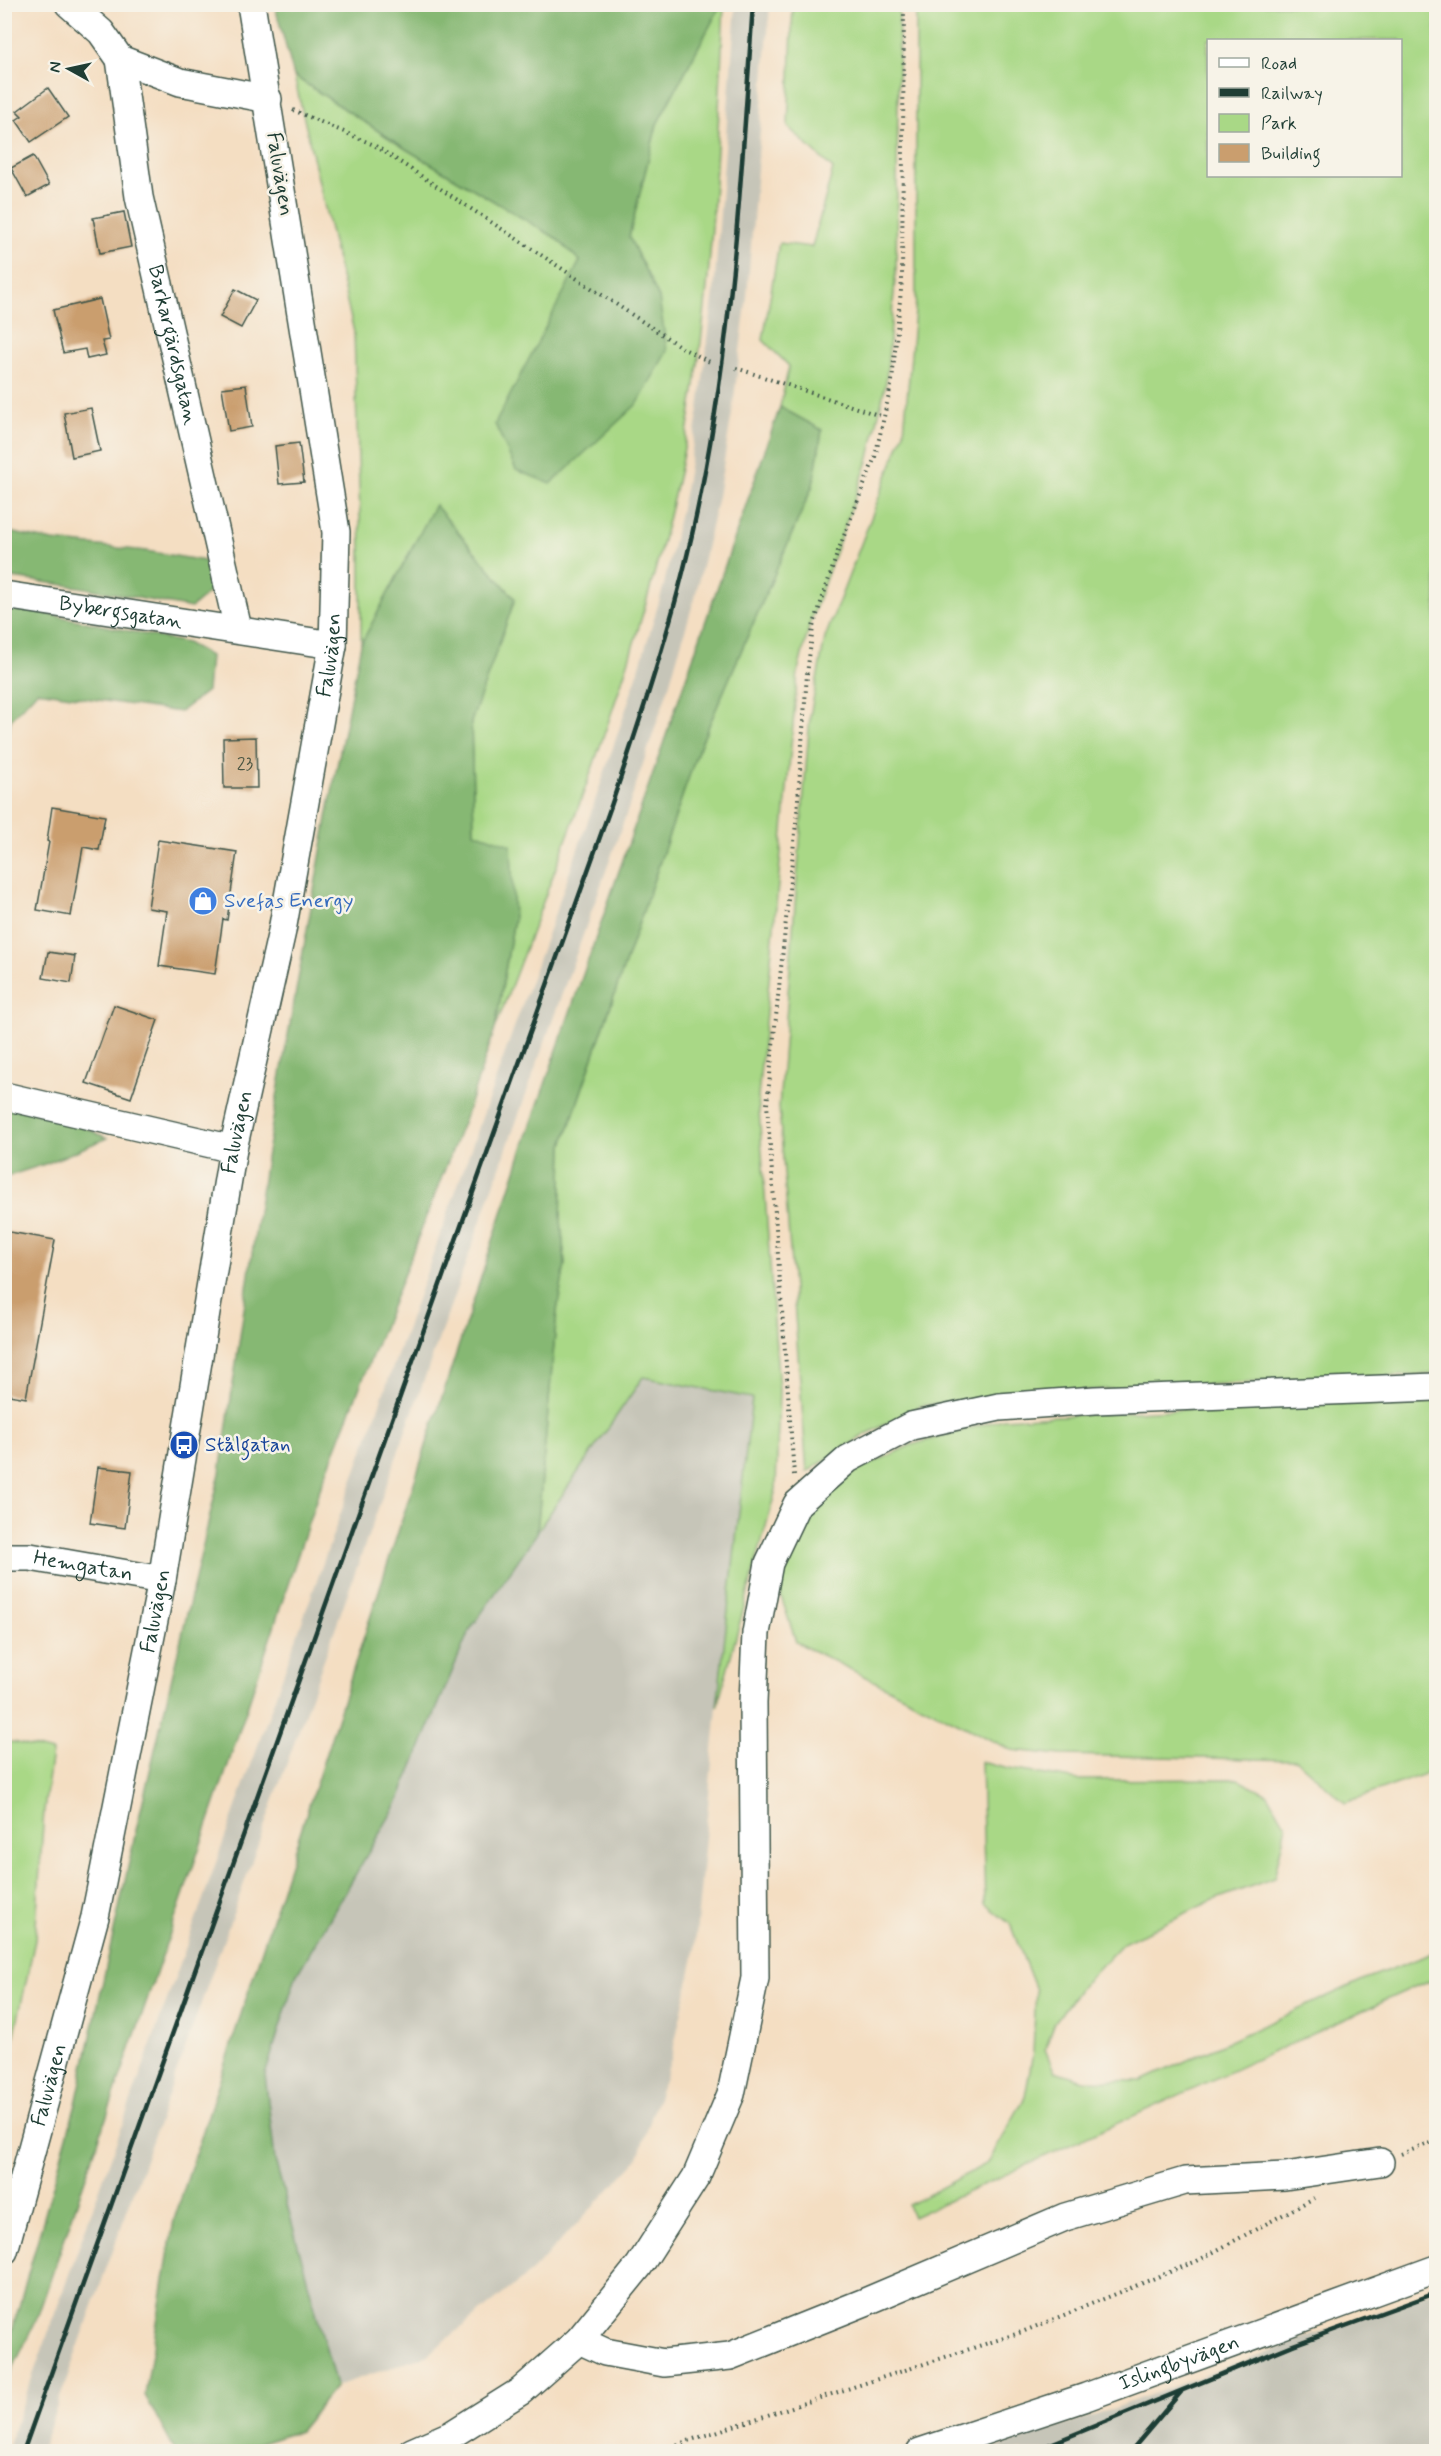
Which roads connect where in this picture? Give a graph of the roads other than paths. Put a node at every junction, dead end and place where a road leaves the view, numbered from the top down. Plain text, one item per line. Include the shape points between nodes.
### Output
1 (69, 4) edge
2 (251, 4) edge
3 (120, 58) junction
4 (268, 99) junction
5 (4, 595) edge
6 (238, 629) junction
7 (333, 645) junction
8 (4, 1096) edge
9 (234, 1149) junction
10 (1437, 1387) edge
11 (4, 1557) edge
12 (162, 1580) junction
13 (1380, 2162) road end
14 (4, 2251) edge
15 (1437, 2269) edge
16 (579, 2340) junction
17 (412, 2451) edge
18 (920, 2451) edge

1 - 3 street, Barkargärdsgatan via 101,32
2 - 4 street, Faluvägen
3 - 4 street via 180,81
3 - 6 street, Barkargärdsgatan via 139,197
4 - 7 street, Faluvägen via 336,532
5 - 6 street, Bybergsgatan
6 - 7 street
7 - 9 street, Faluvägen via 282,931
8 - 9 street
9 - 12 street, Faluvägen
10 - 16 street via 999,1407 911,1426 848,1459 797,1504 769,1563 756,1633 756,1978 731,2094 696,2177 639,2266
11 - 12 street, Hemgatan via 30,1557
12 - 14 street, Faluvägen via 95,1917
13 - 16 street via 1285,2176 1185,2181 1076,2213 730,2356 664,2363 605,2352
15 - 18 street, Islingbyvägen via 1086,2397
16 - 17 street via 521,2391 451,2435

